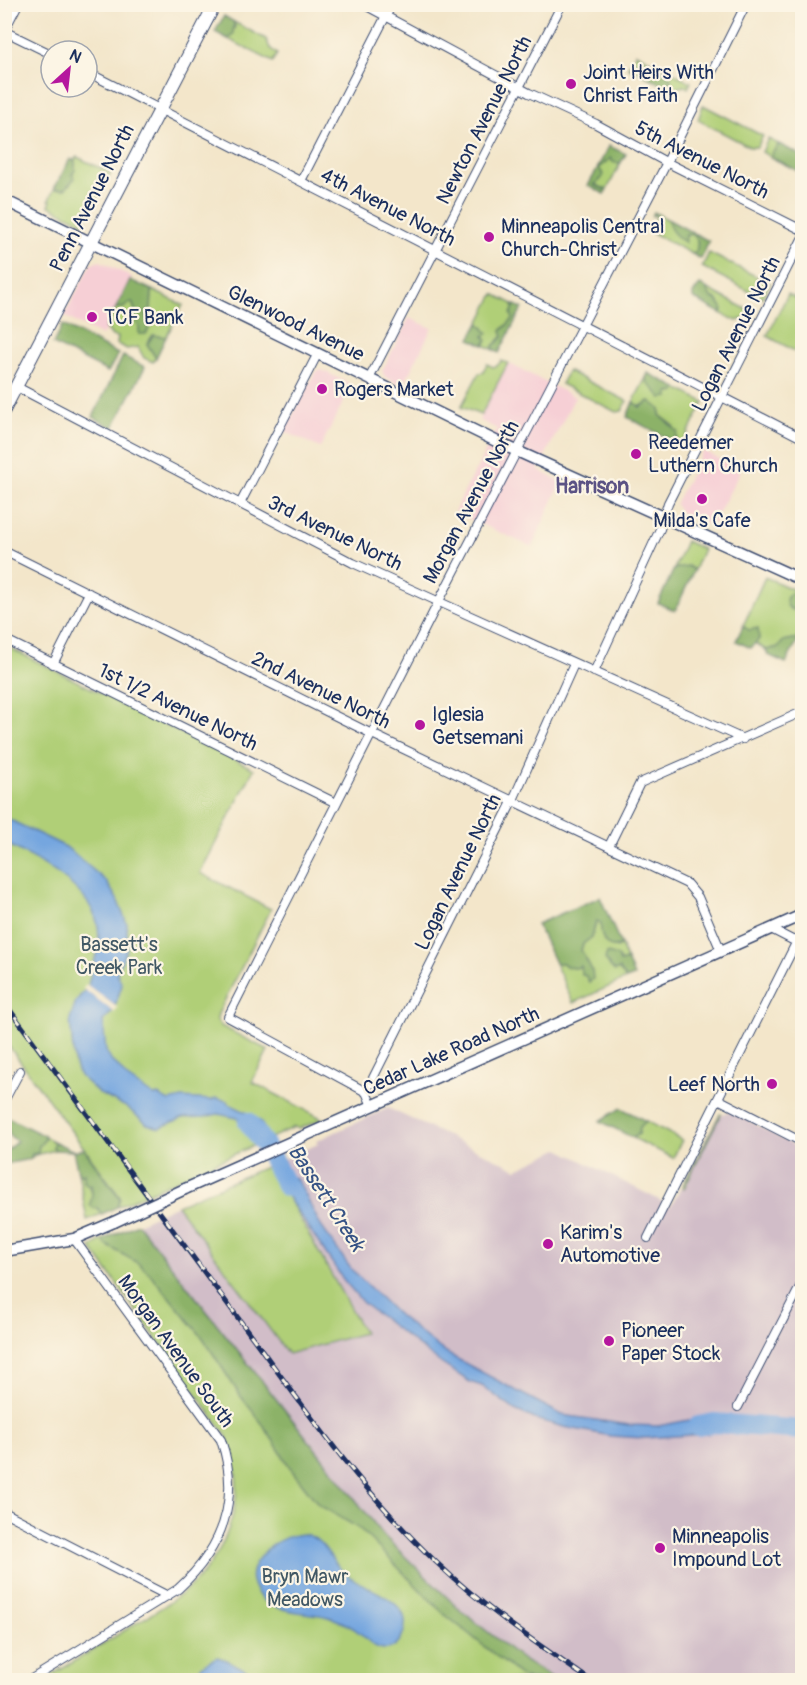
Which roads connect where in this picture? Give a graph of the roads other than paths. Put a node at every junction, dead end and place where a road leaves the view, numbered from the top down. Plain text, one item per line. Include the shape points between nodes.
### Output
1 (18, 4) edge
2 (215, 4) edge
3 (363, 4) edge
4 (392, 4) edge
5 (562, 4) edge
6 (746, 4) edge
7 (386, 16) junction
8 (4, 31) edge
9 (39, 48) edge
10 (99, 78) edge
11 (519, 88) junction
12 (160, 109) junction
13 (666, 162) junction
14 (301, 182) junction
15 (4, 200) edge
16 (802, 230) edge
17 (802, 239) edge
18 (91, 243) junction
19 (435, 250) junction
20 (581, 324) junction
21 (317, 355) junction
22 (369, 379) junction
23 (17, 387) junction
24 (722, 397) junction
25 (4, 410) edge
26 (802, 438) edge
27 (517, 451) junction
28 (240, 504) junction
29 (664, 517) junction
30 (4, 551) edge
31 (802, 580) edge
32 (89, 594) junction
33 (439, 601) junction
34 (4, 639) edge
35 (53, 664) junction
36 (574, 664) junction
37 (594, 672) junction
38 (802, 712) edge
39 (372, 734) junction
40 (743, 739) junction
41 (513, 800) junction
42 (336, 803) junction
43 (609, 846) junction
44 (802, 915) edge
45 (771, 929) junction
46 (802, 931) edge
47 (800, 944) edge
48 (721, 951) junction
49 (20, 1071) dead end
50 (366, 1092) junction
51 (718, 1099) junction
52 (4, 1101) edge
53 (372, 1106) junction
54 (802, 1142) edge
55 (648, 1238) dead end
56 (74, 1239) junction
57 (4, 1251) edge
58 (802, 1283) edge
59 (738, 1407) dead end
60 (4, 1512) edge
61 (168, 1596) junction
62 (30, 1680) edge

1 - 8 street
2 - 12 main road, Penn Avenue North
3 - 7 street, 5th Avenue North
4 - 7 street
5 - 11 street, Newton Avenue North
6 - 13 street, Morgan Avenue North
7 - 11 street, 5th Avenue North
7 - 14 street
8 - 9 street
10 - 12 street, 4th Avenue North
11 - 13 street, 5th Avenue North
11 - 19 street, Newton Avenue North
12 - 14 street, 4th Avenue North
12 - 18 main road, Penn Avenue North
13 - 16 street, 5th Avenue North
13 - 20 street, Morgan Avenue North
14 - 19 street, 4th Avenue North
15 - 18 street, Glenwood Avenue
17 - 24 street, Logan Avenue North
18 - 21 street, Glenwood Avenue
18 - 23 main road, Penn Avenue North
19 - 20 street, 4th Avenue North
19 - 22 street, Newton Avenue North
20 - 24 street, 4th Avenue North
20 - 27 street, Morgan Avenue North
21 - 22 street, Glenwood Avenue
21 - 28 street
22 - 27 street, Glenwood Avenue
23 - 25 main road, Penn Avenue North
23 - 28 street, 3rd Avenue North
24 - 26 street, 4th Avenue North
24 - 29 street, Logan Avenue North
27 - 29 street, Glenwood Avenue
27 - 33 street, Morgan Avenue North
28 - 33 street, 3rd Avenue North via 353,563
29 - 31 street, Glenwood Avenue
29 - 37 street, Logan Avenue North
30 - 32 street, 2nd Avenue North
32 - 35 street
32 - 39 street, 2nd Avenue North
33 - 36 street, 3rd Avenue North
33 - 39 street, Morgan Avenue North
34 - 35 street, 1st 1/2 Avenue North
35 - 42 street, 1st 1/2 Avenue North
36 - 37 street, 3rd Avenue North
36 - 41 street, Logan Avenue North
37 - 40 street, 3rd Avenue North
38 - 40 street
39 - 41 street, 2nd Avenue North
39 - 42 street, Morgan Avenue North
40 - 43 street via 640,783
41 - 43 street, 2nd Avenue North
41 - 50 street, Logan Avenue North
42 - 50 street, Morgan Avenue North via 228,1017
43 - 48 street, 2nd Avenue North via 687,884 699,897
44 - 45 street, Cedar Lake Road North
45 - 47 street
45 - 48 street, Cedar Lake Road North
46 - 47 street
47 - 51 street
48 - 53 street, Cedar Lake Road North
49 - 52 street
50 - 53 street
51 - 54 street
51 - 55 street
53 - 56 street, Cedar Lake Road North, bridge
56 - 57 street, Cedar Lake Road North
56 - 61 street, Morgan Avenue South via 221,1440 228,1459 230,1499 223,1527 189,1579
58 - 59 street
60 - 61 street
61 - 62 street, Morgan Avenue South

